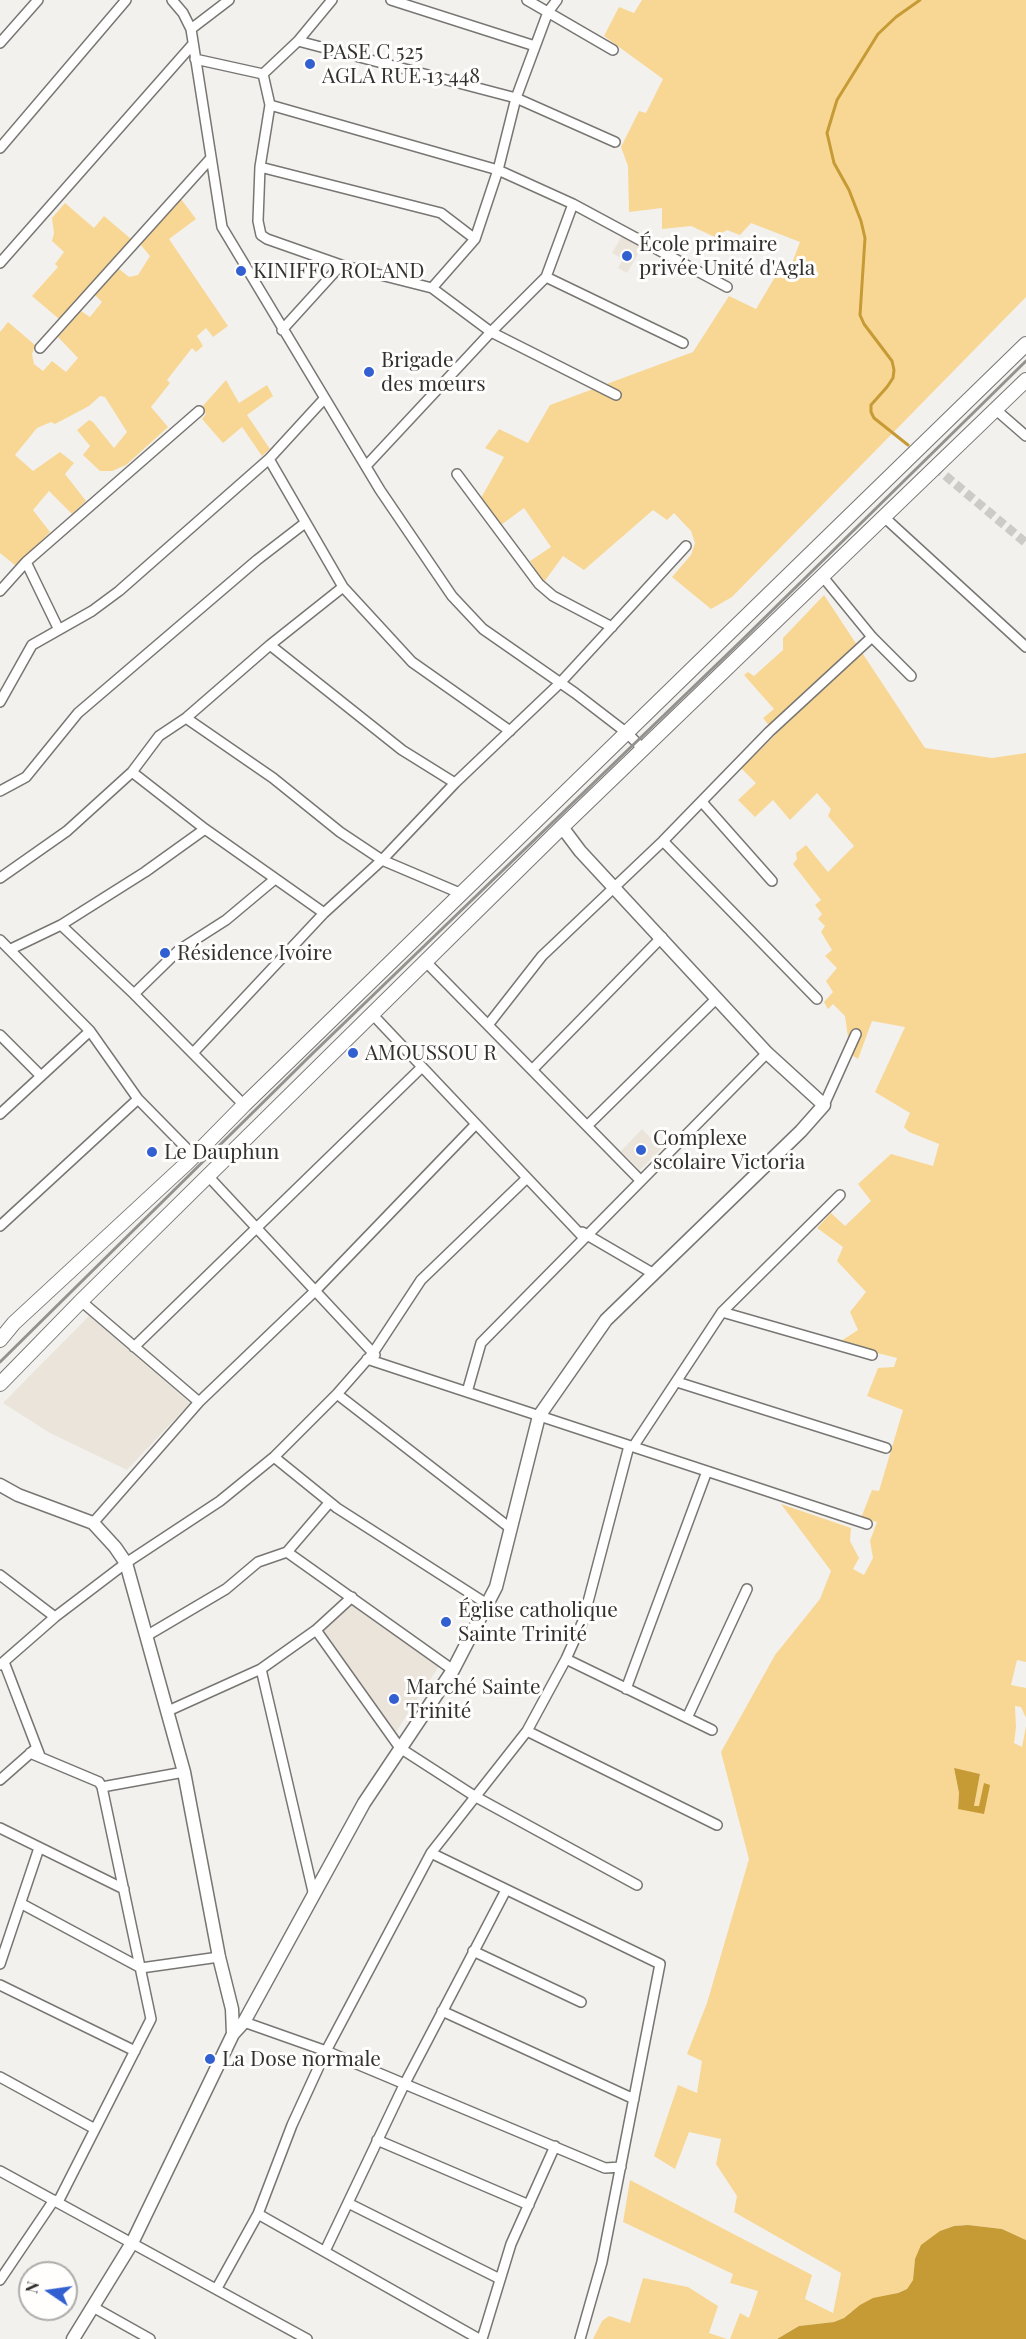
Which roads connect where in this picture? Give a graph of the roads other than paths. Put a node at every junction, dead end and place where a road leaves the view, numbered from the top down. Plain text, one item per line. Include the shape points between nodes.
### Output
1 (38, 0) edge
2 (126, 0) edge
3 (172, 0) edge
4 (229, 0) edge
5 (332, 0) edge
6 (391, 0) edge
7 (527, 0) edge
8 (557, 0) edge
9 (548, 12) junction
10 (190, 29) junction
11 (298, 41) junction
12 (0, 43) edge
13 (193, 44) junction
14 (535, 46) junction
15 (613, 50) dead end
16 (195, 59) junction
17 (263, 74) junction
18 (516, 98) junction
19 (270, 105) junction
20 (615, 142) dead end
21 (0, 148) edge
22 (211, 158) junction
23 (260, 168) junction
24 (498, 170) junction
25 (573, 204) junction
26 (476, 239) junction
27 (0, 263) edge
28 (341, 265) junction
29 (546, 277) junction
30 (727, 287) dead end
31 (432, 288) junction
32 (282, 330) junction
33 (491, 332) junction
34 (683, 342) dead end
35 (1026, 344) edge
36 (40, 348) dead end
37 (1026, 380) edge
38 (616, 395) dead end
39 (324, 399) junction
40 (995, 409) junction
41 (199, 411) dead end
42 (1026, 436) edge
43 (269, 459) junction
44 (366, 466) junction
45 (457, 474) dead end
46 (884, 517) junction
47 (305, 523) junction
48 (686, 546) dead end
49 (26, 562) junction
50 (823, 577) junction
51 (343, 587) junction
52 (0, 591) edge
53 (612, 627) junction
54 (58, 628) junction
55 (730, 633) junction
56 (872, 638) junction
57 (270, 645) junction
58 (1026, 647) edge
59 (746, 650) junction
60 (911, 676) dead end
61 (560, 683) junction
62 (0, 702) edge
63 (186, 718) junction
64 (510, 731) junction
65 (627, 733) junction
66 (644, 750) junction
67 (132, 772) junction
68 (455, 783) junction
69 (0, 791) edge
70 (702, 802) junction
71 (536, 823) junction
72 (562, 827) junction
73 (205, 830) junction
74 (551, 839) junction
75 (663, 841) junction
76 (382, 860) junction
77 (0, 878) edge
78 (275, 879) junction
79 (772, 881) dead end
80 (614, 888) junction
81 (462, 894) junction
82 (324, 913) junction
83 (61, 925) junction
84 (662, 937) junction
85 (0, 939) edge
86 (11, 949) junction
87 (426, 962) junction
88 (134, 994) junction
89 (717, 999) junction
90 (817, 999) dead end
91 (373, 1016) junction
92 (488, 1025) junction
93 (90, 1031) junction
94 (856, 1034) dead end
95 (0, 1035) edge
96 (306, 1045) junction
97 (193, 1053) junction
98 (767, 1053) junction
99 (325, 1063) junction
100 (422, 1067) junction
101 (532, 1070) junction
102 (41, 1076) junction
103 (138, 1099) junction
104 (244, 1105) junction
105 (824, 1105) junction
106 (0, 1114) edge
107 (476, 1124) junction
108 (587, 1126) junction
109 (194, 1156) junction
110 (209, 1177) junction
111 (527, 1178) junction
112 (641, 1181) junction
113 (840, 1195) dead end
114 (0, 1226) edge
115 (256, 1228) junction
116 (585, 1236) junction
117 (654, 1274) junction
118 (315, 1291) junction
119 (81, 1301) junction
120 (722, 1312) junction
121 (0, 1340) edge
122 (134, 1347) junction
123 (872, 1355) dead end
124 (370, 1356) junction
125 (677, 1382) junction
126 (0, 1384) edge
127 (467, 1392) junction
128 (337, 1394) junction
129 (199, 1402) junction
130 (539, 1416) junction
131 (631, 1446) junction
132 (886, 1448) dead end
133 (274, 1456) junction
134 (707, 1471) junction
135 (0, 1485) edge
136 (329, 1503) junction
137 (93, 1523) junction
138 (867, 1524) dead end
139 (510, 1528) junction
140 (287, 1552) junction
141 (126, 1563) junction
142 (0, 1575) edge
143 (747, 1589) dead end
144 (352, 1597) junction
145 (487, 1605) junction
146 (55, 1617) junction
147 (316, 1630) junction
148 (148, 1635) junction
149 (566, 1659) junction
150 (2, 1663) edge
151 (261, 1669) junction
152 (453, 1670) junction
153 (626, 1689) junction
154 (168, 1712) junction
155 (687, 1718) junction
156 (712, 1730) dead end
157 (527, 1731) junction
158 (400, 1748) junction
159 (35, 1752) junction
160 (184, 1772) junction
161 (0, 1780) edge
162 (102, 1787) junction
163 (476, 1797) junction
164 (717, 1825) dead end
165 (0, 1828) edge
166 (39, 1848) junction
167 (431, 1854) junction
168 (637, 1885) dead end
169 (124, 1889) junction
170 (506, 1890) junction
171 (314, 1896) junction
172 (22, 1904) junction
173 (473, 1951) junction
174 (219, 1957) junction
175 (0, 1964) edge
176 (141, 1968) junction
177 (0, 1985) edge
178 (581, 2002) dead end
179 (442, 2011) junction
180 (244, 2022) junction
181 (233, 2034) junction
182 (135, 2051) junction
183 (326, 2051) junction
184 (0, 2077) edge
185 (404, 2085) junction
186 (633, 2099) junction
187 (95, 2129) junction
188 (377, 2140) junction
189 (555, 2146) junction
190 (621, 2167) junction
191 (0, 2170) edge
192 (56, 2201) junction
193 (348, 2203) junction
194 (529, 2205) junction
195 (258, 2214) junction
196 (132, 2243) junction
197 (325, 2251) junction
198 (500, 2279) junction
199 (0, 2280) edge
200 (217, 2288) junction
201 (93, 2307) junction
202 (73, 2339) edge
203 (150, 2339) edge
204 (307, 2339) edge
205 (481, 2339) edge
206 (580, 2339) edge

1 - 12 street
2 - 21 street
3 - 10 street
4 - 10 street
5 - 11 street
6 - 14 street
7 - 9 street
8 - 9 street
9 - 14 street
9 - 15 street
10 - 13 street
11 - 17 street
11 - 18 street
13 - 16 street
13 - 27 street
14 - 18 street
16 - 17 street
16 - 22 street
17 - 19 street
18 - 20 street
18 - 24 street
19 - 23 street
19 - 24 street
22 - 32 street via 222,227
22 - 36 street
23 - 26 street via 441,213
23 - 28 street via 261,235
24 - 25 street
24 - 26 street
25 - 29 street
25 - 30 street
26 - 31 street
28 - 31 street
28 - 32 street
29 - 33 street
29 - 34 street
31 - 33 street
32 - 39 street
33 - 38 street
33 - 44 street
35 - 55 main road
37 - 40 main road
39 - 43 street
39 - 44 street
40 - 42 street
40 - 46 main road
41 - 49 street
43 - 47 street
43 - 54 street via 119,591 92,611
44 - 61 street via 459,604 483,629
45 - 53 street via 539,584
46 - 50 main road
46 - 58 street
47 - 51 street
47 - 69 street via 78,713 26,777
48 - 53 street
49 - 52 street
49 - 54 street
50 - 56 street
50 - 59 main road
51 - 57 street
51 - 64 street via 412,662
53 - 61 street
54 - 62 street via 32,645
55 - 59 main road
55 - 65 main road
56 - 60 street
56 - 70 street via 769,732
57 - 63 street
57 - 68 street via 402,750
59 - 66 main road
61 - 64 street
61 - 65 street
63 - 67 street via 159,736
63 - 76 street
64 - 68 street
65 - 66 street
65 - 71 main road
66 - 72 main road
67 - 73 street
67 - 77 street via 67,831
68 - 76 street
70 - 75 street
70 - 79 street
71 - 74 main road
71 - 81 main road
72 - 74 main road
72 - 80 street
73 - 78 street
73 - 83 street
74 - 87 main road
75 - 80 street
75 - 90 street
76 - 81 street
76 - 82 street
78 - 82 street
78 - 88 street via 226,920 178,950
80 - 84 street
80 - 92 street via 542,956
81 - 96 main road
82 - 97 street
83 - 86 street
83 - 88 street
84 - 89 street
84 - 101 street
85 - 86 street
86 - 93 street
87 - 91 main road
87 - 92 street
88 - 97 street
89 - 98 street
89 - 108 street
91 - 99 main road
91 - 100 street
92 - 101 street
93 - 102 street
93 - 103 street
94 - 105 street
95 - 102 street
96 - 99 main road
96 - 104 main road
97 - 104 street
98 - 105 street
98 - 112 street
99 - 110 main road
100 - 107 street
100 - 115 street
101 - 108 street
102 - 106 street
103 - 109 street
103 - 114 street
104 - 109 main road
105 - 117 street
107 - 111 street
107 - 118 street
108 - 112 street
109 - 121 main road
110 - 115 street
110 - 119 main road
111 - 116 street
111 - 124 street via 421,1280
112 - 116 street
113 - 120 street
115 - 118 street
115 - 122 street
116 - 117 street
116 - 127 street via 481,1343
117 - 130 street via 606,1320
118 - 124 street
118 - 129 street
119 - 122 street
119 - 126 main road
120 - 123 street
120 - 125 street
122 - 129 street
124 - 127 street via 383,1365
124 - 128 street
125 - 131 street
125 - 132 street
127 - 130 street
128 - 133 street
128 - 139 street
129 - 137 street
130 - 131 street
130 - 139 street
131 - 134 street
131 - 149 street via 583,1621
133 - 136 street
133 - 141 street via 220,1501
134 - 138 street
134 - 153 street
135 - 137 street
136 - 140 street
136 - 145 street
137 - 141 street
139 - 145 street via 496,1587
140 - 144 street
140 - 148 street via 258,1562 226,1589
141 - 146 street
141 - 148 street
142 - 146 street
143 - 155 street
144 - 147 street
144 - 152 street
145 - 152 street
146 - 150 street
147 - 151 street
147 - 158 street
148 - 154 street
149 - 153 street
149 - 157 street
150 - 159 street
151 - 154 street
151 - 171 street
152 - 158 street
153 - 155 street
154 - 160 street
155 - 156 street
157 - 163 street
157 - 164 street
158 - 163 street
158 - 171 street via 355,1819
159 - 161 street
159 - 162 street via 99,1782
160 - 162 street
160 - 174 street
162 - 169 street
163 - 167 street
163 - 168 street
165 - 166 street
166 - 169 street
166 - 172 street
167 - 170 street
167 - 183 street
169 - 176 street
170 - 173 street
170 - 186 street via 660,1964
171 - 180 street
172 - 175 street
172 - 176 street
173 - 178 street
173 - 179 street
174 - 176 street
174 - 181 street via 232,2009
176 - 182 street via 151,2019
177 - 182 street
179 - 185 street
179 - 186 street
180 - 181 street
180 - 183 street
181 - 196 street
182 - 187 street
183 - 185 street
183 - 195 street
184 - 187 street
185 - 188 street
185 - 189 street
186 - 190 street
187 - 192 street
188 - 193 street
188 - 194 street
189 - 190 street via 604,2168
189 - 194 street
190 - 206 street via 602,2262
191 - 192 street
192 - 196 street
192 - 199 street
193 - 197 street
193 - 198 street
194 - 198 street
195 - 197 street
195 - 200 street
196 - 200 street
196 - 201 street
197 - 205 street
198 - 205 street
200 - 204 street
201 - 202 street
201 - 203 street

